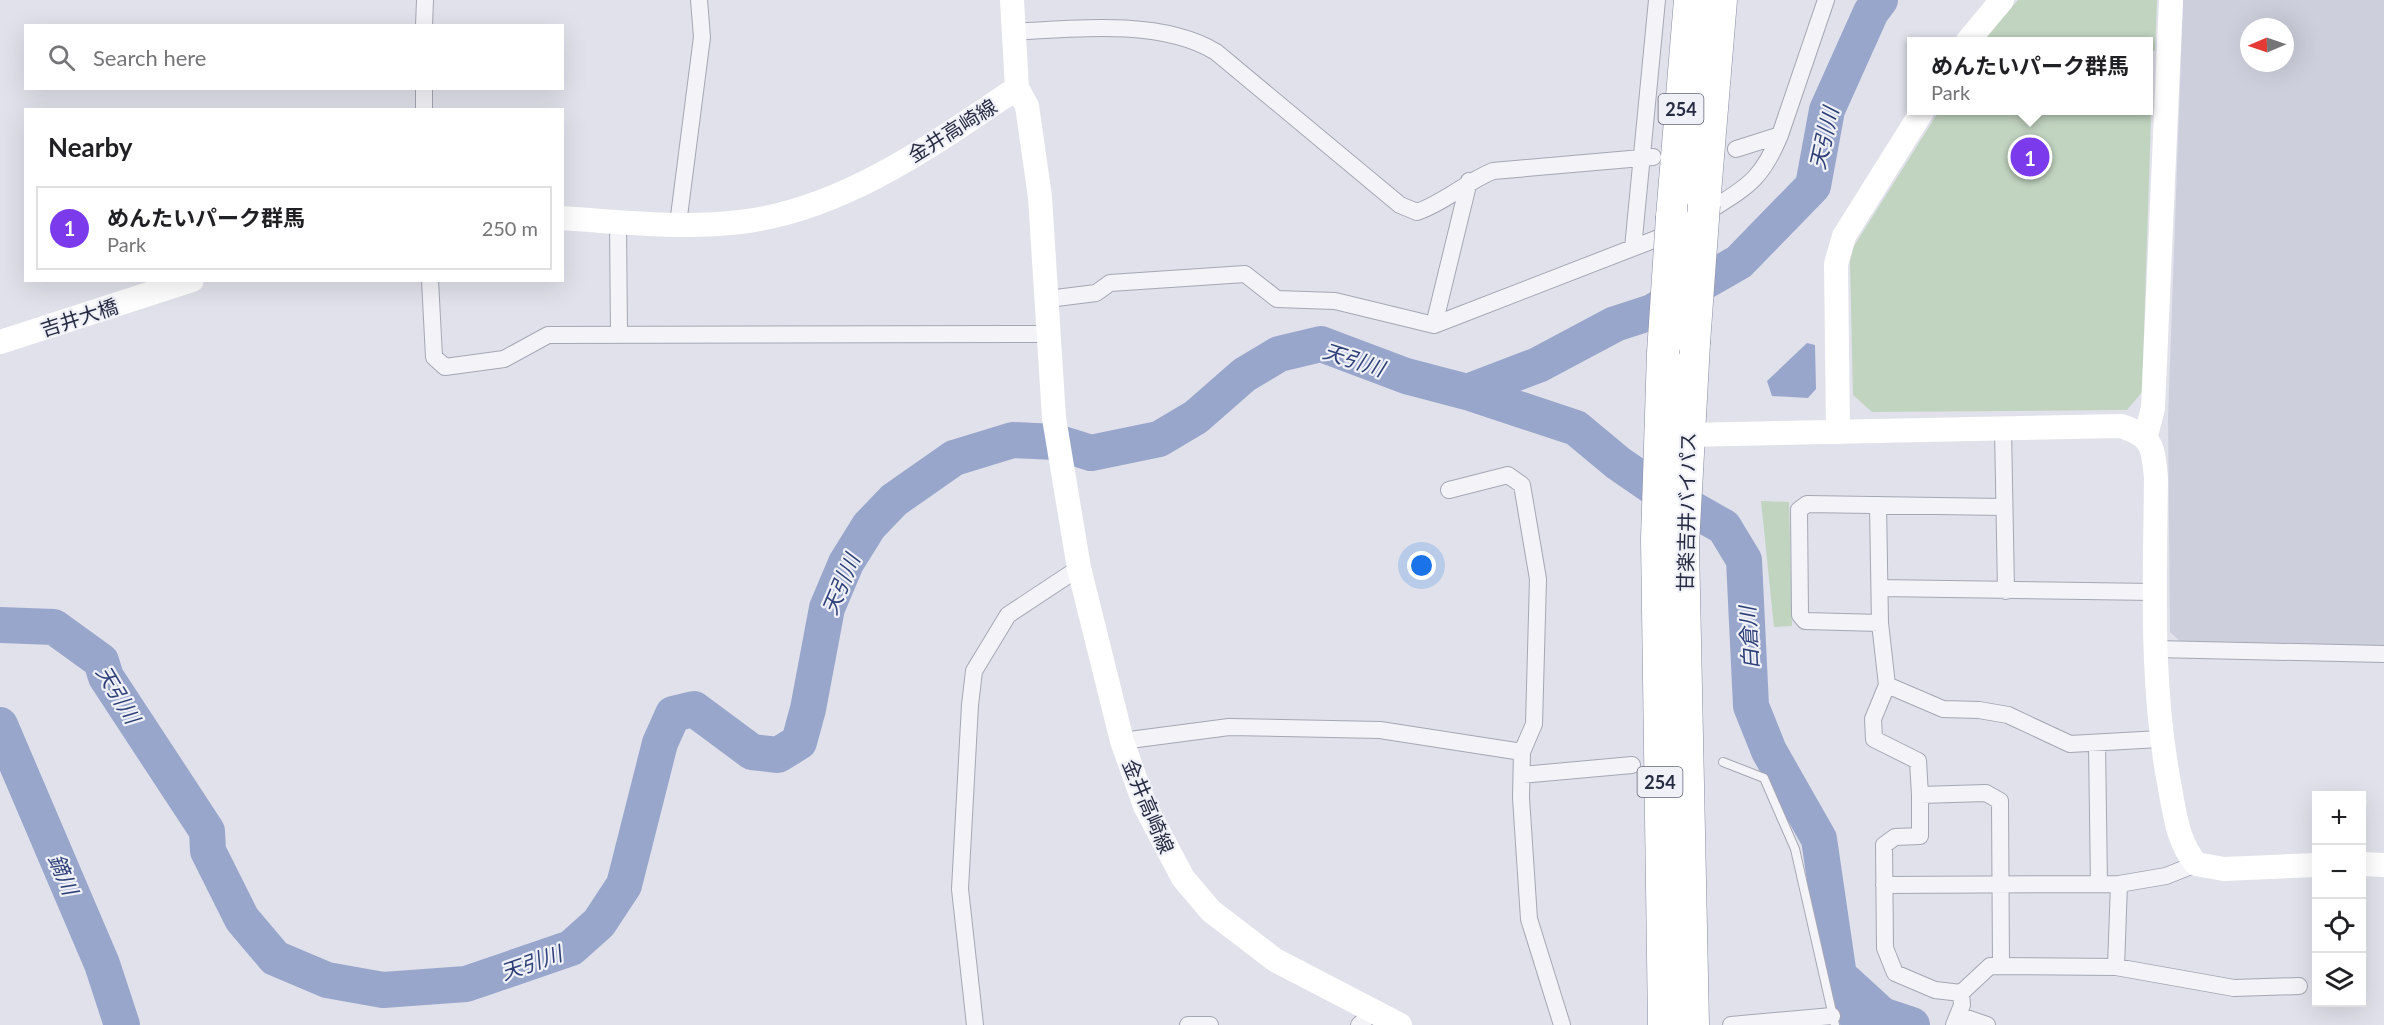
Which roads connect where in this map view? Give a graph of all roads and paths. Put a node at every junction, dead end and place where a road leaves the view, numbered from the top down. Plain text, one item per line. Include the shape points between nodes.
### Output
1 (424, 0) edge
2 (699, 0) edge
3 (1012, 0) edge
4 (1657, 0) edge
5 (1690, 0) edge
6 (1721, 0) edge
7 (1826, 0) edge
8 (2002, 0) edge
9 (2171, 0) edge
10 (424, 24) edge
11 (1014, 32) junction
12 (1971, 37) edge
13 (1017, 88) junction
14 (424, 90) edge
15 (424, 108) edge
16 (1920, 115) edge
17 (1780, 135) junction
18 (1737, 148) dead end
19 (1647, 158) junction
20 (1470, 181) junction
21 (564, 218) edge
22 (618, 222) junction
23 (678, 224) junction
24 (1633, 248) junction
25 (186, 282) edge
26 (430, 282) edge
27 (1048, 299) junction
28 (1434, 325) junction
29 (1049, 334) junction
30 (619, 335) junction
31 (0, 342) edge
32 (2003, 428) junction
33 (1839, 432) junction
34 (1687, 435) junction
35 (2145, 439) junction
36 (1672, 464) junction
37 (1449, 490) dead end
38 (1878, 505) junction
39 (2003, 507) junction
40 (1670, 542) junction
41 (1079, 568) junction
42 (1880, 588) junction
43 (2006, 591) junction
44 (2154, 592) junction
45 (1880, 622) junction
46 (2155, 649) junction
47 (2384, 654) edge
48 (1887, 685) junction
49 (2160, 739) junction
50 (1122, 741) junction
51 (2097, 744) junction
52 (1522, 752) junction
53 (1723, 762) dead end
54 (1632, 765) dead end
55 (1522, 775) junction
56 (1920, 795) junction
57 (2196, 864) junction
58 (2366, 864) edge
59 (2384, 865) edge
60 (2312, 866) edge
61 (2099, 884) junction
62 (2119, 884) junction
63 (1884, 885) junction
64 (2001, 885) junction
65 (2001, 966) junction
66 (2116, 967) junction
67 (2299, 986) dead end
68 (1961, 993) junction
69 (1366, 1018) edge
70 (1833, 1020) edge
71 (1956, 1020) edge
72 (975, 1025) edge
73 (1188, 1025) edge
74 (1210, 1025) edge
75 (1400, 1025) edge
76 (1562, 1025) edge
77 (1664, 1025) edge
78 (1693, 1025) edge
79 (1731, 1025) edge
80 (1987, 1025) edge

1 - 10 street
2 - 23 street via 702,37
3 - 11 street
4 - 19 street
5 - 36 highway, 甘楽吉井バイパス / 254, bridge via 1663,353
6 - 34 highway, 甘楽吉井バイパス / 254, bridge
7 - 17 street
8 - 12 street
9 - 35 street via 2153,408
11 - 13 street
11 - 20 street via 1089,27 1198,41 1400,205 1417,212 1432,207
13 - 23 street, 金井高崎線 via 929,147 825,200 771,217
13 - 27 street, 金井高崎線 via 1027,106 1040,197
14 - 15 street
16 - 33 street via 1844,236 1836,264
17 - 18 street
17 - 24 street via 1770,161 1757,179 1683,228
19 - 20 street via 1493,171
19 - 24 street
20 - 28 street
21 - 22 street, 金井高崎線
22 - 23 street, 金井高崎線
22 - 30 street
24 - 28 street
25 - 31 street, 吉井大橋
26 - 30 street via 434,357 445,368 504,359 548,335
27 - 28 street via 1096,293 1110,283 1245,274 1277,300 1335,301
27 - 29 street, 金井高崎線
29 - 30 street
29 - 41 street, 金井高崎線 via 1054,418
32 - 33 street
32 - 35 street via 2121,426 2141,432
32 - 39 street
33 - 34 street
34 - 36 highway, 甘楽吉井バイパス / 254
35 - 44 street via 2154,452 2156,478
36 - 40 highway, 甘楽吉井バイパス / 254
37 - 52 street via 1508,475 1522,485 1538,579 1534,723
38 - 39 street
38 - 42 street
38 - 45 street via 1807,504 1799,510 1800,615 1805,621
39 - 43 street
40 - 77 highway, 甘楽吉井バイパス / 254
40 - 78 highway, 甘楽吉井バイパス / 254
41 - 50 street, 金井高崎線
41 - 72 street via 1008,615 974,671 960,889
42 - 43 street
42 - 45 street
43 - 44 street
44 - 46 street
45 - 48 street
46 - 47 street
46 - 49 street
48 - 51 street via 1943,709 2008,715 2070,744
48 - 56 street via 1873,718 1874,739 1918,761
49 - 51 street
49 - 57 street via 2183,848
50 - 52 street via 1229,727 1380,730
50 - 69 street, 金井高崎線 via 1145,806 1166,850 1211,912 1275,960
51 - 61 street
52 - 55 street
53 - 70 lane via 1764,778 1795,849
54 - 55 street
55 - 76 street via 1528,919
56 - 63 street via 1920,837 1895,837 1884,845
56 - 64 street via 1986,793 2000,801
57 - 60 street via 2224,869
57 - 62 street via 2166,876
58 - 59 street
61 - 62 street
61 - 64 street
62 - 66 street
63 - 64 street
63 - 68 street via 1885,948 1895,973 1935,990
64 - 65 street
65 - 66 street
65 - 68 street via 1990,966
66 - 67 street via 2234,988
68 - 71 street via 1962,1005
69 - 75 street, 金井高崎線
70 - 79 street
71 - 80 street
73 - 74 street

